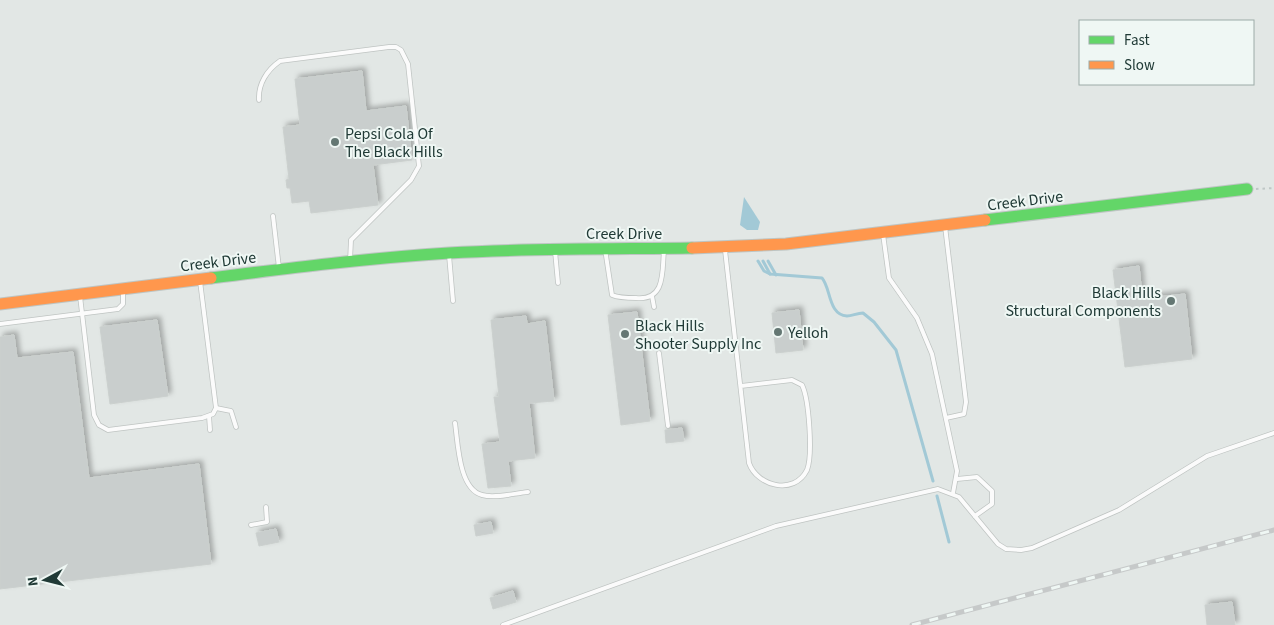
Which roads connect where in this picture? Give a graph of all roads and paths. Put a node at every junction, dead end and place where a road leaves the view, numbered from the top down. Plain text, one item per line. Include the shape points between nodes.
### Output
1 (258, 100) dead end
2 (1274, 188) edge
3 (1247, 190) joint
4 (273, 216) dead end
5 (944, 226) junction
6 (883, 233) junction
7 (725, 248) junction
8 (555, 249) junction
9 (605, 249) junction
10 (664, 250) junction
11 (448, 253) junction
12 (350, 261) junction
13 (280, 270) junction
14 (200, 280) junction
15 (558, 284) dead end
16 (122, 289) junction
17 (80, 294) junction
18 (652, 296) junction
19 (453, 301) dead end
20 (0, 304) edge
21 (654, 307) dead end
22 (82, 314) junction
23 (0, 324) edge
24 (659, 353) dead end
25 (741, 386) junction
26 (216, 408) junction
27 (208, 416) junction
28 (946, 418) junction
29 (455, 423) dead end
30 (668, 426) dead end
31 (236, 427) dead end
32 (210, 430) dead end
33 (1274, 433) edge
34 (957, 479) junction
35 (528, 492) dead end
36 (953, 493) junction
37 (266, 507) dead end
38 (975, 516) junction
39 (251, 525) dead end
40 (503, 625) edge

1 - 12 lane via 261,83 280,61 389,47 396,47 405,55 419,166 410,180 351,240
2 - 3 path
3 - 5 street, Creek Drive
4 - 13 lane
5 - 6 street, Creek Drive
5 - 28 lane via 966,402 964,414
6 - 7 street, Creek Drive
6 - 28 lane via 889,278 924,330
7 - 10 street, Creek Drive
7 - 25 lane
8 - 9 street, Creek Drive
8 - 11 street, Creek Drive
8 - 15 lane
9 - 10 street, Creek Drive
9 - 18 lane via 612,296 640,299
10 - 18 lane via 660,287
11 - 12 street, Creek Drive
11 - 19 lane
12 - 13 street, Creek Drive
13 - 14 street, Creek Drive
14 - 16 street, Creek Drive
14 - 26 lane
16 - 17 street, Creek Drive
16 - 22 lane via 122,308
17 - 20 street, Creek Drive
17 - 22 lane
18 - 21 lane
22 - 23 lane
22 - 27 lane via 94,415 99,426 108,430
24 - 30 lane
25 - 25 lane via 751,469 763,482 772,485 797,481 806,470 810,453 802,385 792,380
26 - 27 lane
26 - 31 lane via 231,411
27 - 32 lane
28 - 34 lane
29 - 35 lane via 464,476 471,490 483,496
33 - 38 lane via 1207,456 1119,510 1032,548 1006,548 989,535
34 - 36 lane
34 - 38 lane via 977,478 992,491 992,504
36 - 38 lane
36 - 40 lane via 938,489 776,526
37 - 39 lane via 266,522

